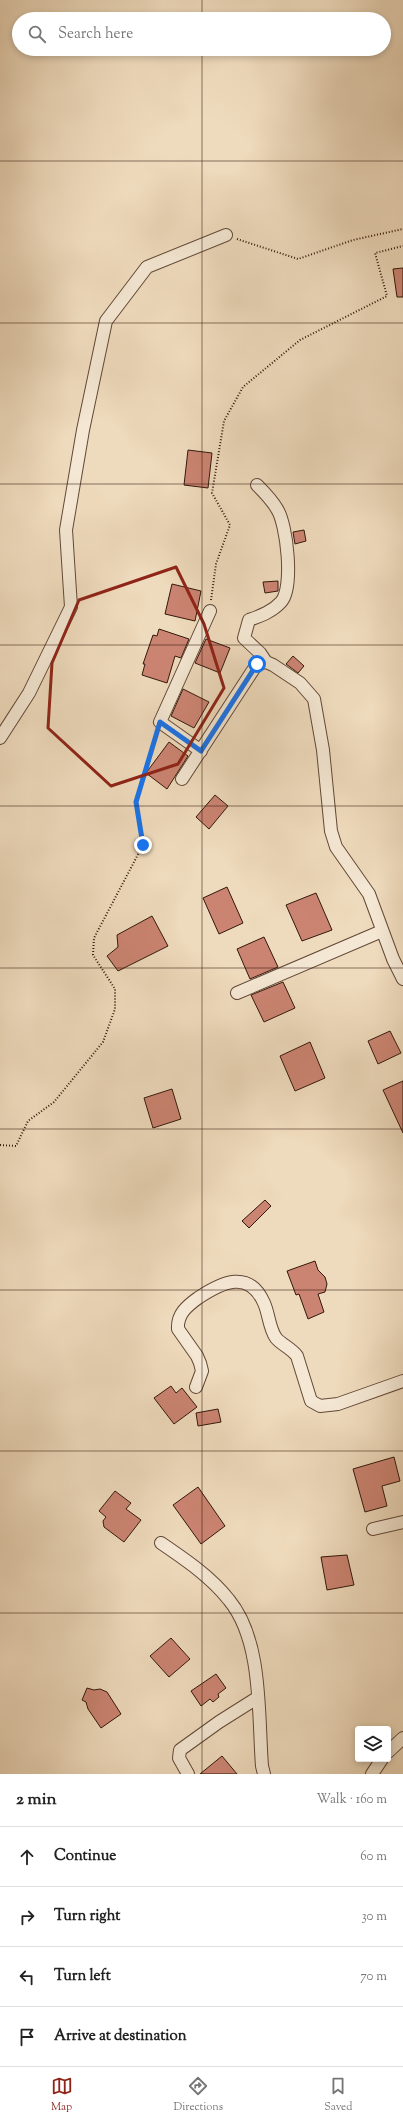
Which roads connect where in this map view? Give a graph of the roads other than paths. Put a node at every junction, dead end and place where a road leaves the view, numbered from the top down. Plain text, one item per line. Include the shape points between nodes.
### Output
1 (226, 236) road end
2 (257, 485) dead end
3 (210, 611) road end
4 (266, 662) junction
5 (0, 738) edge
6 (201, 751) junction
7 (182, 778) dead end
8 (382, 931) junction
9 (403, 979) edge
10 (237, 993) dead end
11 (403, 1381) edge
12 (196, 1387) dead end
13 (403, 1522) edge
14 (373, 1529) dead end
15 (162, 1543) dead end
16 (258, 1698) junction
17 (403, 1738) edge
18 (391, 1749) edge
19 (380, 1762) edge
20 (188, 1774) edge
21 (264, 1774) edge
22 (372, 1774) edge

1 - 5 street via 147,267 106,321 83,430 66,530 71,607 29,693
2 - 4 street via 278,509 285,537 288,582 282,601 268,613 249,620 247,626 244,638 260,652
3 - 6 street via 160,722
4 - 6 street via 257,664 252,670
4 - 8 street via 300,683 314,699 323,750 331,831 336,847 369,894
6 - 7 street
8 - 9 street
8 - 10 street
11 - 12 street via 338,1404 320,1406 311,1401 296,1356 293,1350 277,1338 258,1293 241,1281 228,1281 210,1290 180,1314 178,1329 197,1356 202,1371
13 - 14 street
15 - 16 street via 189,1562 230,1601 242,1620 250,1640
16 - 20 street via 230,1714 180,1750 179,1758
16 - 21 street
17 - 18 street
19 - 22 street

